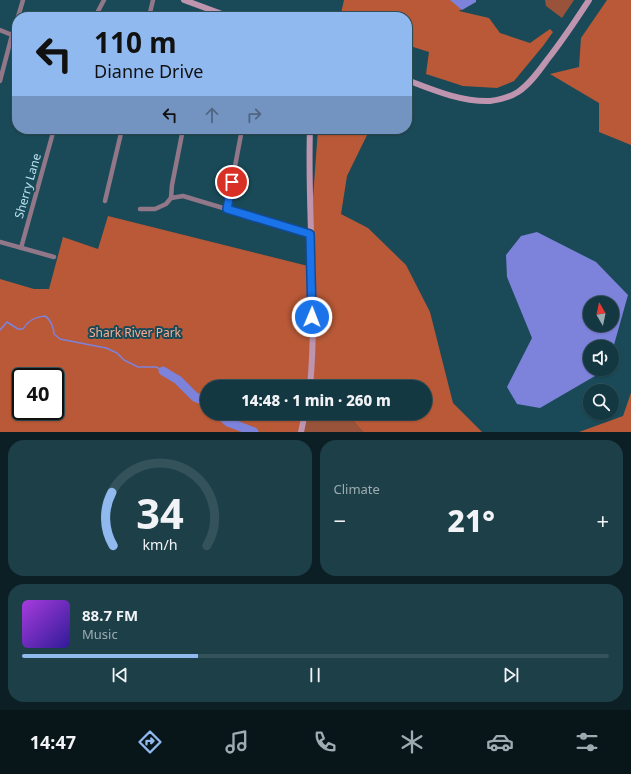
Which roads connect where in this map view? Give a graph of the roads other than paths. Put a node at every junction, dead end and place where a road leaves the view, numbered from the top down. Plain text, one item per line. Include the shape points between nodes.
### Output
1 (23, 0) edge
2 (104, 0) edge
3 (153, 0) edge
4 (184, 0) edge
5 (589, 0) edge
6 (19, 12) edge
7 (98, 12) edge
8 (150, 12) edge
9 (216, 12) edge
10 (0, 30) edge
11 (12, 35) joint
12 (0, 81) edge
13 (412, 82) edge
14 (53, 134) edge
15 (121, 134) edge
16 (182, 134) edge
17 (241, 134) edge
18 (310, 134) edge
19 (171, 198) junction
20 (105, 201) dead end
21 (140, 209) dead end
22 (227, 209) junction
23 (310, 234) junction
24 (0, 242) edge
25 (21, 248) junction
26 (54, 257) dead end
27 (310, 380) edge
28 (304, 420) edge
29 (301, 432) edge

1 - 6 street
2 - 7 street
3 - 8 street
4 - 9 street
5 - 13 street via 542,68 525,86 512,95 495,100 471,100
10 - 11 street
11 - 12 street
14 - 25 street, Sherry Lane
15 - 20 street
16 - 19 street
17 - 22 street
18 - 23 street
19 - 21 street via 166,204 155,209
19 - 22 street via 183,196
22 - 23 street
23 - 27 street via 313,303
24 - 25 street
25 - 26 street
28 - 29 street

